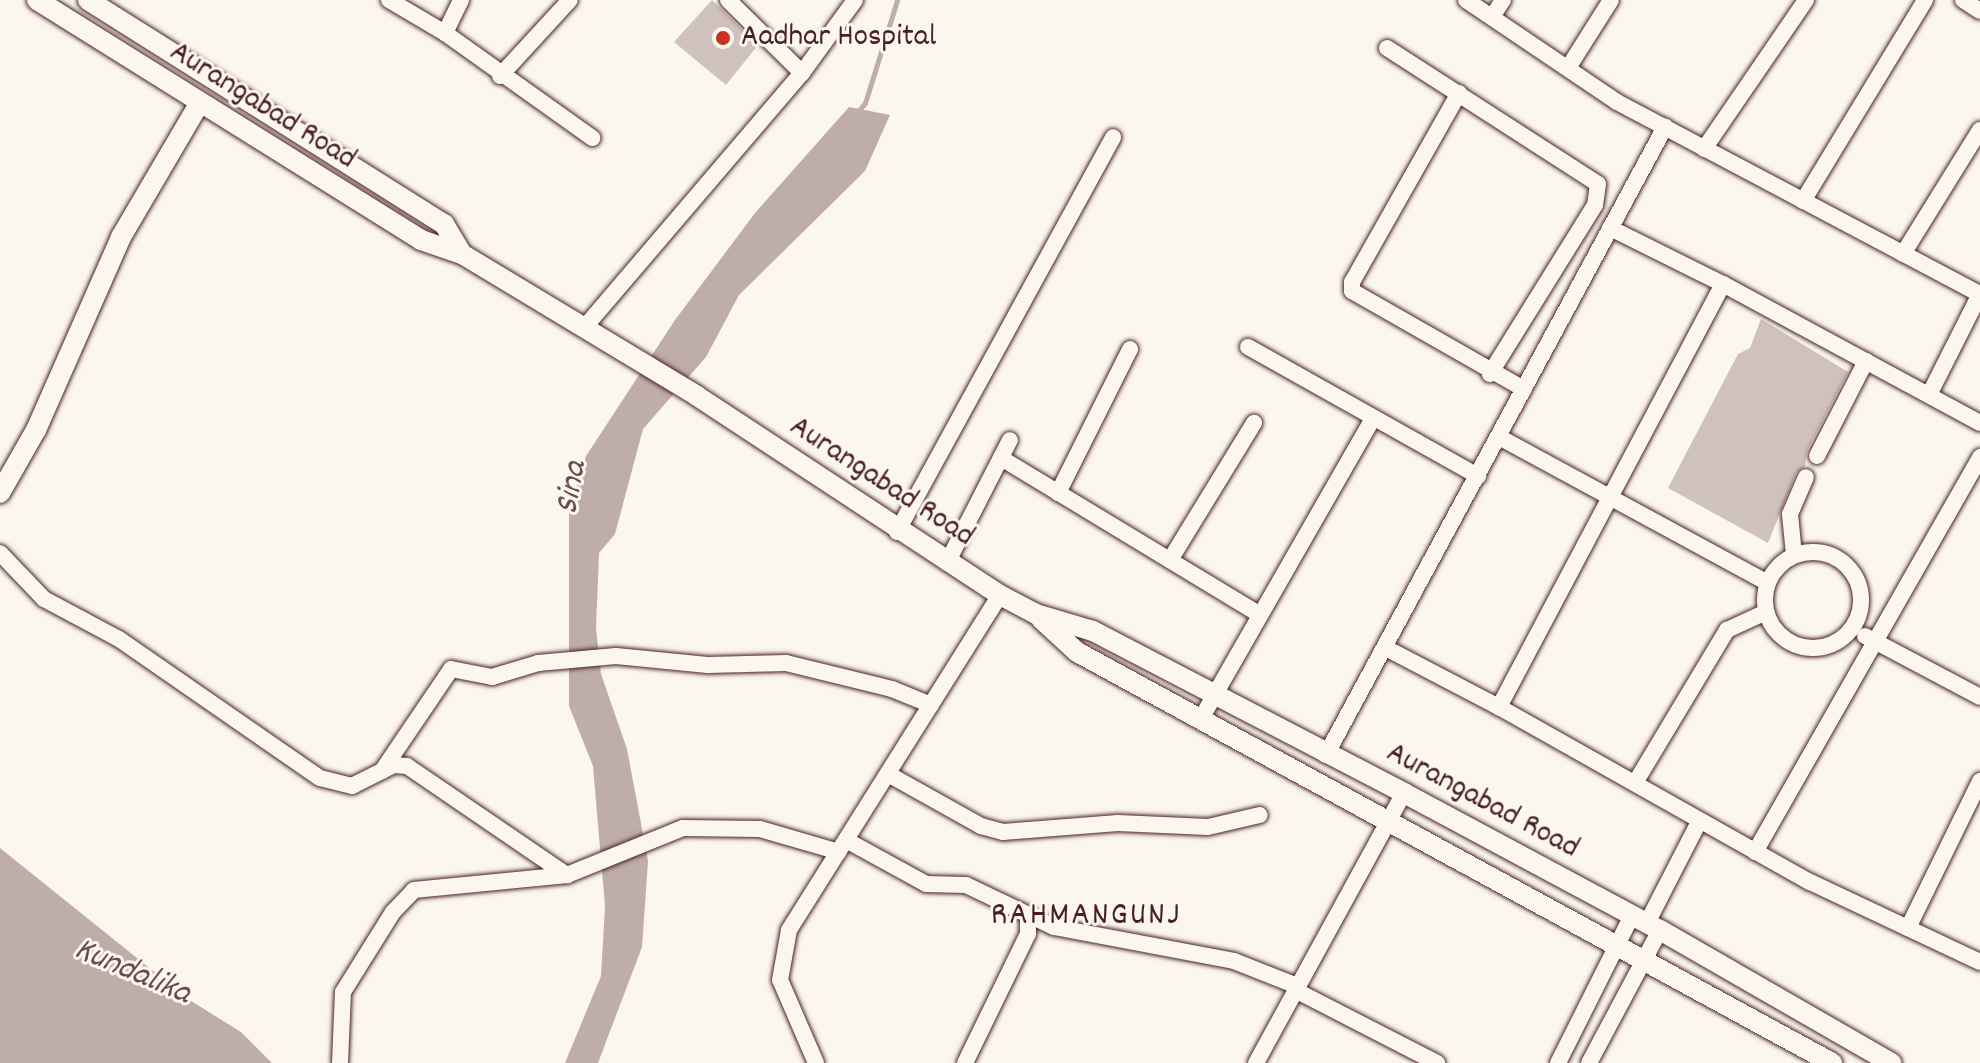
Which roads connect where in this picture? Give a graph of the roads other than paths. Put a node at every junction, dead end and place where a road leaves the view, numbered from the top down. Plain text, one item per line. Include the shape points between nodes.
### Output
1 (37, 0) edge
2 (88, 0) edge
3 (389, 0) edge
4 (461, 0) edge
5 (570, 0) edge
6 (728, 0) edge
7 (855, 0) edge
8 (1466, 0) edge
9 (1503, 0) edge
10 (1611, 0) edge
11 (1806, 0) edge
12 (1925, 0) edge
13 (1963, 0) edge
14 (1980, 11) edge
15 (1492, 17) junction
16 (445, 33) junction
17 (1387, 48) dead end
18 (1568, 68) junction
19 (802, 73) junction
20 (500, 76) junction
21 (1459, 93) junction
22 (199, 104) junction
23 (1665, 127) junction
24 (1980, 130) edge
25 (1113, 137) dead end
26 (592, 138) dead end
27 (1704, 149) junction
28 (1803, 201) junction
29 (1610, 228) junction
30 (462, 254) junction
31 (1903, 254) junction
32 (1723, 284) junction
33 (584, 328) junction
34 (1248, 347) dead end
35 (1130, 349) dead end
36 (1866, 361) junction
37 (1490, 374) junction
38 (1524, 389) junction
39 (1929, 395) junction
40 (1373, 418) junction
41 (1254, 423) dead end
42 (1980, 423) edge
43 (1499, 437) junction
44 (1010, 440) dead end
45 (1817, 456) dead end
46 (1980, 457) edge
47 (1001, 458) junction
48 (1478, 476) junction
49 (1806, 477) dead end
50 (0, 493) edge
51 (1058, 493) junction
52 (1612, 495) junction
53 (897, 532) junction
54 (0, 553) edge
55 (1794, 555) junction
56 (1170, 560) junction
57 (947, 563) junction
58 (1768, 583) junction
59 (1000, 595) junction
60 (1766, 612) junction
61 (1036, 614) junction
62 (1259, 614) junction
63 (1852, 629) junction
64 (1872, 639) junction
65 (1386, 648) junction
66 (1214, 694) junction
67 (1980, 697) edge
68 (931, 705) junction
69 (1499, 707) junction
70 (1202, 717) junction
71 (1326, 755) junction
72 (382, 771) junction
73 (888, 774) junction
74 (1980, 781) edge
75 (1635, 783) junction
76 (1404, 793) junction
77 (1260, 815) dead end
78 (1390, 821) junction
79 (1699, 822) junction
80 (842, 846) junction
81 (1755, 852) junction
82 (574, 873) junction
83 (1028, 915) junction
84 (1647, 923) junction
85 (1908, 928) junction
86 (1617, 945) junction
87 (1644, 959) junction
88 (1980, 962) edge
89 (1296, 988) junction
90 (1407, 1056) edge
91 (340, 1063) edge
92 (816, 1063) edge
93 (965, 1063) edge
94 (1256, 1063) edge
95 (1437, 1063) edge
96 (1558, 1063) edge
97 (1589, 1063) edge
98 (1832, 1063) edge
99 (1891, 1063) edge

1 - 22 main road, Aurangabad Road
2 - 30 main road, Aurangabad Road via 444,224
3 - 16 street
4 - 16 street
5 - 20 street
6 - 19 street
7 - 19 street
8 - 15 street
9 - 15 street
10 - 18 street
11 - 27 street
12 - 28 street
13 - 14 street
15 - 18 street
16 - 20 street
17 - 21 street
18 - 23 street
19 - 33 street
20 - 26 street
21 - 37 street via 1598,184 1595,205
21 - 37 street via 1352,282 1352,291
22 - 30 main road, Aurangabad Road via 421,240
22 - 50 main road via 121,237 36,430
23 - 27 street
23 - 29 street
24 - 31 street
25 - 53 street
27 - 28 street
28 - 31 street
29 - 32 street
29 - 38 street
30 - 33 main road, Aurangabad Road
31 - 39 street via 1980,294
32 - 36 street
32 - 52 street
33 - 53 main road, Aurangabad Road via 697,396
34 - 40 street
35 - 51 street
36 - 39 street
36 - 45 street
37 - 38 street
38 - 43 street
39 - 42 street
40 - 48 street
40 - 62 street
41 - 56 street
43 - 48 street
43 - 52 street
44 - 47 street
46 - 64 street
47 - 51 street
47 - 57 street
48 - 65 street
49 - 55 street via 1790,514
51 - 56 street
52 - 58 street
52 - 69 street
53 - 57 main road, Aurangabad Road
54 - 72 street via 44,599 119,639 320,778 352,786
55 - 58 street
55 - 63 street via 1826,554 1853,572 1862,603
56 - 62 street
57 - 59 main road, Aurangabad Road
58 - 60 street
59 - 61 main road, Aurangabad Road
59 - 68 street
60 - 63 street via 1778,634 1805,648 1837,643
60 - 75 street via 1727,630
61 - 66 main road, Aurangabad Road via 1093,631
61 - 70 main road, Aurangabad Road via 1077,652
62 - 66 street
63 - 64 street
64 - 67 street
64 - 81 street
65 - 69 street
65 - 71 street
66 - 70 street
66 - 71 main road, Aurangabad Road
68 - 72 street via 810,666 708,665 616,656 538,663 492,677 451,669
68 - 73 street
69 - 75 street
70 - 78 main road, Aurangabad Road
71 - 76 main road, Aurangabad Road
72 - 82 street via 394,765 417,770
73 - 77 street via 981,826 1003,832 1118,823 1208,827
73 - 80 street
74 - 85 street
75 - 79 street
76 - 78 street
76 - 84 main road, Aurangabad Road
78 - 86 main road, Aurangabad Road
78 - 89 street
79 - 81 street
79 - 84 street
80 - 82 street via 760,829 683,828
80 - 83 street via 926,884 966,885
80 - 92 street via 789,930 780,980
81 - 85 street
82 - 91 street via 414,890 393,912 343,992
83 - 89 street via 1054,927 1234,961
83 - 93 street via 1028,934
84 - 86 street
84 - 87 street
84 - 99 main road, Aurangabad Road
85 - 88 street
86 - 87 main road, Aurangabad Road
86 - 96 street
87 - 97 street
87 - 98 main road, Aurangabad Road
89 - 90 street
89 - 94 street
90 - 95 street

